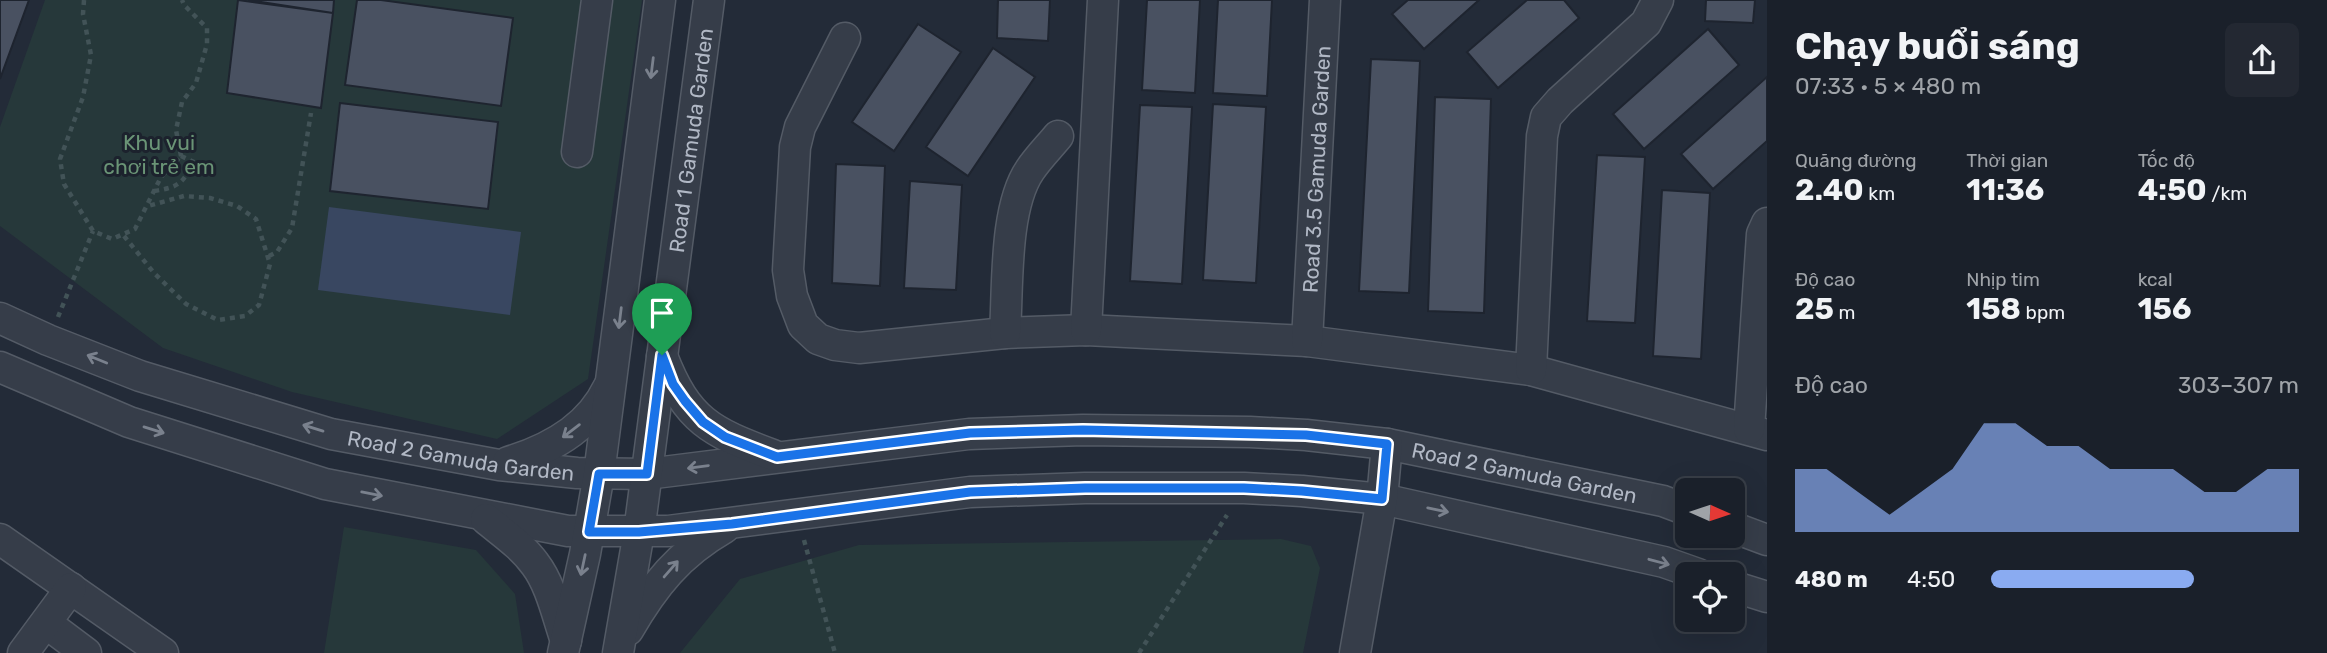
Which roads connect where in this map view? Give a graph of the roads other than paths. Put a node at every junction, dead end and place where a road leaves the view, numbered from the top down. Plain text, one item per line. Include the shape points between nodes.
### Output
1 (597, 0) edge
2 (660, 0) edge
3 (709, 0) edge
4 (1103, 0) edge
5 (1325, 0) edge
6 (1658, 0) edge
7 (845, 38) dead end
8 (1058, 136) dead end
9 (577, 152) dead end
10 (1767, 223) edge
11 (0, 318) edge
12 (1086, 330) junction
13 (1005, 333) junction
14 (1307, 341) junction
15 (662, 355) junction
16 (0, 367) edge
17 (1531, 370) junction
18 (612, 378) junction
19 (1758, 432) edge
20 (1387, 444) junction
21 (777, 457) junction
22 (499, 465) junction
23 (599, 474) junction
24 (647, 474) junction
25 (1382, 499) junction
26 (1675, 506) edge
27 (483, 516) junction
28 (732, 524) junction
29 (589, 532) junction
30 (639, 532) junction
31 (1745, 532) edge
32 (0, 539) edge
33 (1767, 540) edge
34 (1675, 567) edge
35 (71, 588) junction
36 (1745, 590) edge
37 (1767, 597) edge
38 (46, 622) junction
39 (565, 647) edge
40 (618, 649) edge
41 (23, 653) edge
42 (86, 653) edge
43 (163, 653) edge
44 (1355, 653) edge

1 - 9 street
2 -> 18 street
3 - 15 street, Road 1 Gamuda Garden
4 - 12 street
5 - 14 street, Road 3.5 Gamuda Garden
6 - 17 street via 1646,23 1546,117
7 - 13 street via 800,127 795,147 788,270 803,325 818,339 859,348
8 - 13 street via 1029,171 1015,207
10 - 19 street via 1762,234
22 -> 11 street, Road 2 Gamuda Garden via 331,434 140,376
12 - 13 street
12 - 14 street
14 - 17 street
15 - 21 street via 673,384 703,422 725,437
15 - 24 street, Road 1 Gamuda Garden
16 -> 27 street via 129,422 312,480
17 - 19 street
18 -> 22 street via 601,402 570,433 529,456
18 - 23 street
20 - 21 street, Road 2 Gamuda Garden via 1264,433 1083,430 970,433
20 - 25 street
20 - 26 street, Road 2 Gamuda Garden
21 -> 24 street, Road 2 Gamuda Garden
22 - 23 street, Road 2 Gamuda Garden
23 - 24 street, Road 2 Gamuda Garden
23 - 29 street
24 - 30 street, Road 1 Gamuda Garden
25 - 28 street via 1244,488 970,492
25 -> 34 street
25 - 44 street
27 - 29 street
27 - 39 street via 536,565 551,595
28 - 30 street
40 -> 28 street via 653,591 686,553
29 - 30 street
29 -> 39 street
30 - 40 street, Road 1 Gamuda Garden
31 - 33 street
32 - 35 street
35 - 38 street
35 - 43 street
36 - 37 street
38 - 41 street
38 - 42 street

